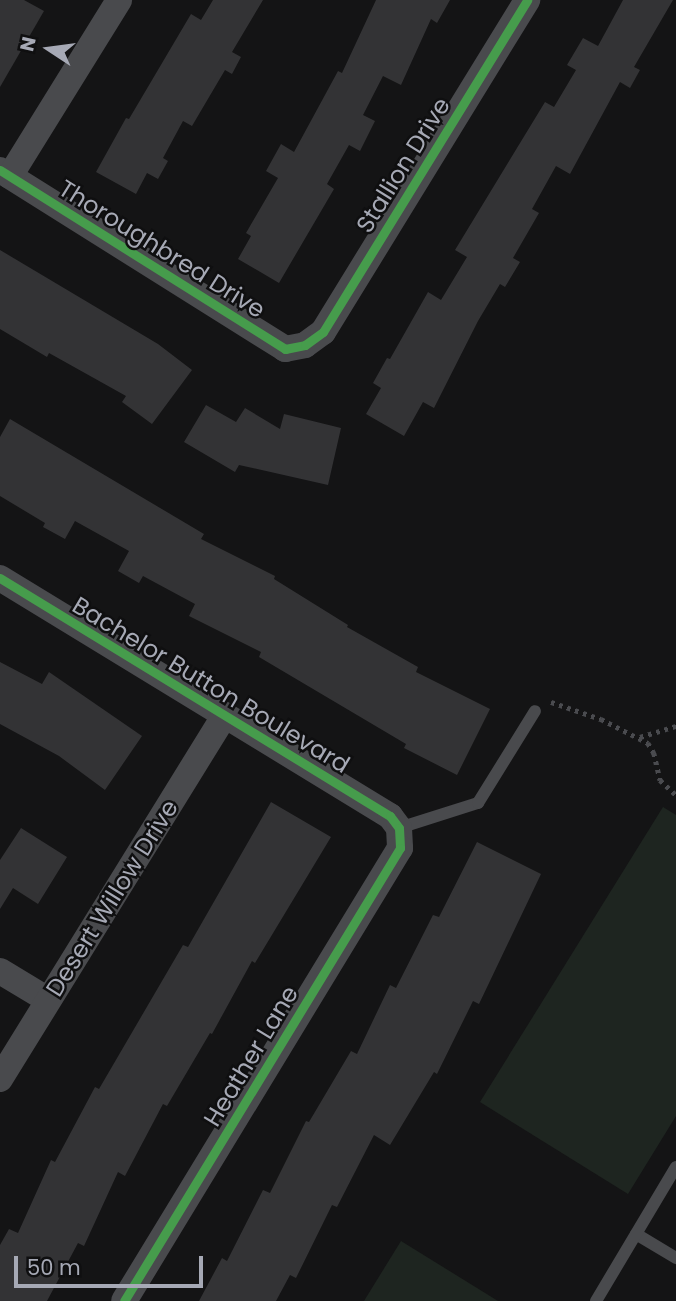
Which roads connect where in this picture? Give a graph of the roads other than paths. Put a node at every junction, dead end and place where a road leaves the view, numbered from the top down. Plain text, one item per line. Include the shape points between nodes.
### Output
1 (119, 0) edge
2 (527, 0) edge
3 (5, 173) edge
4 (305, 345) joint
5 (0, 578) edge
6 (535, 711) road end
7 (224, 717) junction
8 (399, 828) junction
9 (0, 971) edge
10 (48, 1000) junction
11 (0, 1079) edge
12 (675, 1171) edge
13 (636, 1234) junction
14 (676, 1258) edge
15 (124, 1301) edge
16 (596, 1301) edge

1 - 3 street
2 - 4 street, Stallion Drive via 323,332
3 - 4 street, Thoroughbred Drive via 285,349
5 - 7 street, Bachelor Button Boulevard
6 - 8 lane via 478,803
7 - 8 street, Bachelor Button Boulevard via 390,816
7 - 10 street, Desert Willow Drive
8 - 15 street, Heather Lane via 400,848
9 - 10 street
10 - 11 street, Desert Willow Drive
12 - 13 lane
13 - 14 lane
13 - 16 lane

